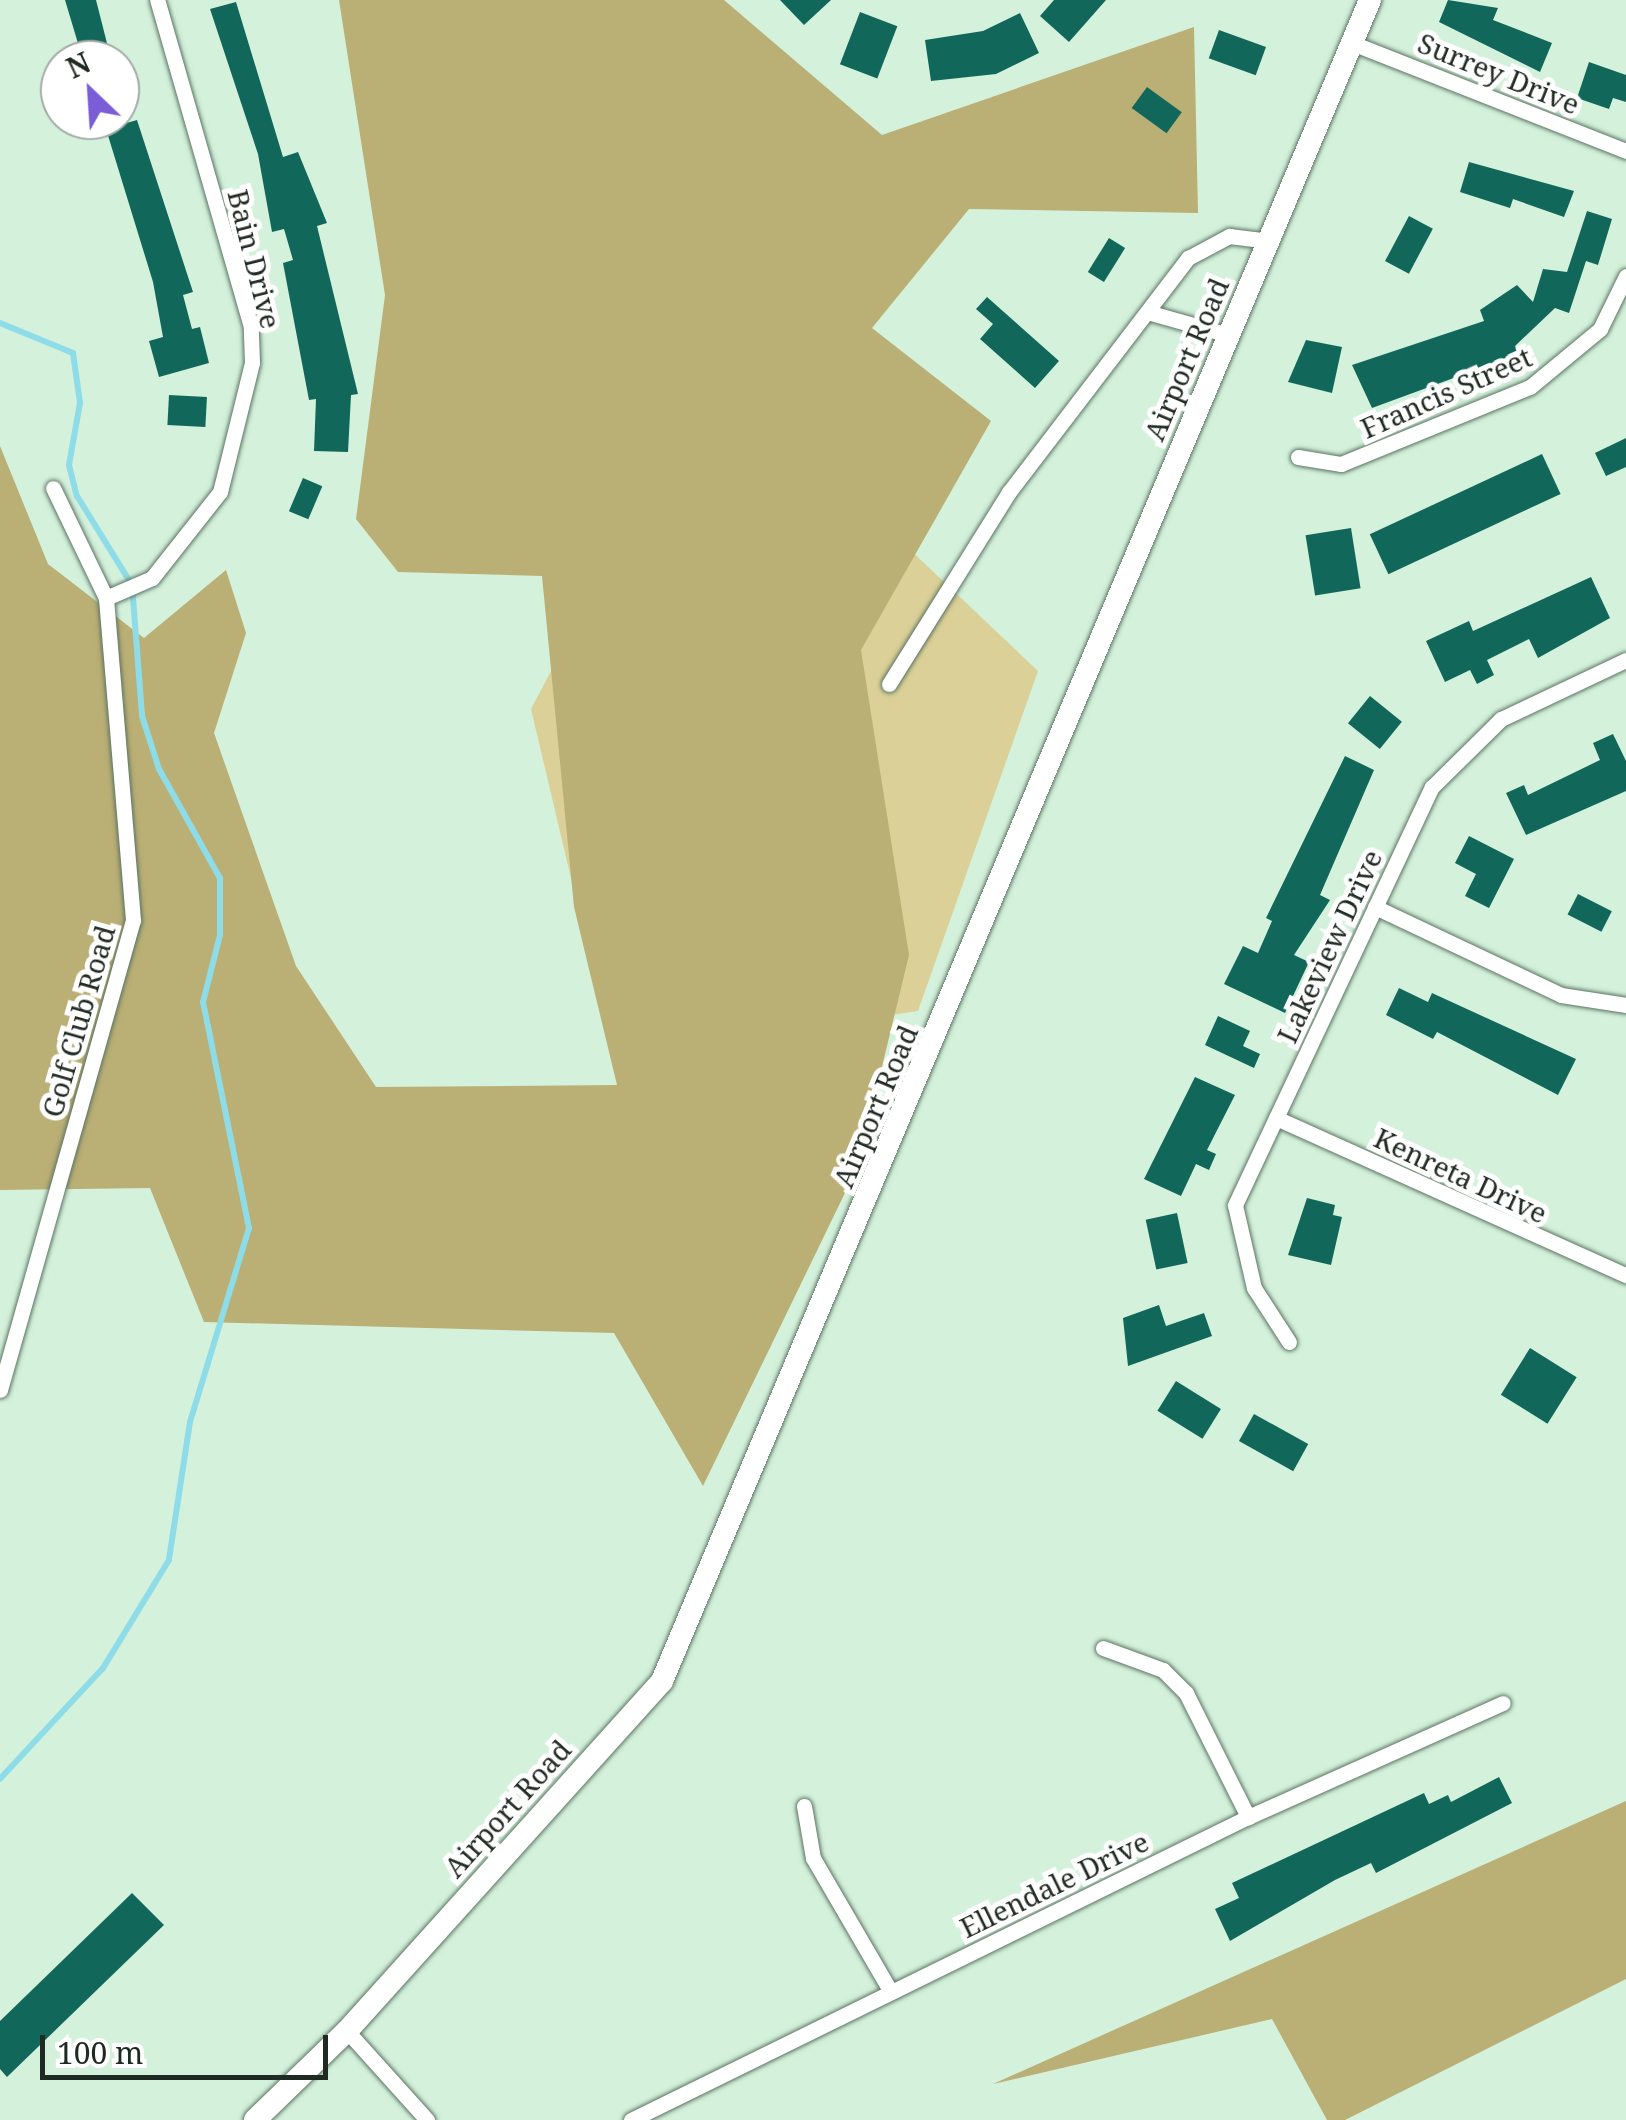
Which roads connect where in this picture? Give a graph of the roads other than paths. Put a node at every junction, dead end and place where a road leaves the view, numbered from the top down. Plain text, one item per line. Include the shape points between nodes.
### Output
1 (157, 0) edge
2 (1370, 0) edge
3 (1352, 42) junction
4 (1626, 151) edge
5 (1268, 241) junction
6 (1626, 276) edge
7 (1151, 313) junction
8 (1229, 334) junction
9 (1298, 457) dead end
10 (53, 488) dead end
11 (106, 598) junction
12 (1626, 660) edge
13 (889, 684) dead end
14 (1376, 907) junction
15 (1626, 1005) edge
16 (1276, 1118) junction
17 (1626, 1275) edge
18 (1289, 1342) dead end
19 (0, 1390) edge
20 (1103, 1648) dead end
21 (1503, 1703) dead end
22 (804, 1806) dead end
23 (1248, 1817) junction
24 (891, 1992) junction
25 (347, 2031) junction
26 (255, 2120) edge
27 (427, 2120) edge
28 (631, 2120) edge

1 - 11 street, Bain Drive via 251,328 252,363 220,492 152,578
2 - 3 main road, Airport Road
3 - 4 street, Surrey Drive
3 - 5 main road, Airport Road
5 - 7 street via 1228,236 1188,258
5 - 8 main road, Airport Road
6 - 9 street, Francis Street via 1600,330 1530,387 1340,464
7 - 8 street
7 - 13 street via 1009,492
8 - 25 main road, Airport Road via 662,1681
10 - 11 street, Golf Club Road
11 - 19 street, Golf Club Road via 133,920
12 - 14 street, Lakeview Drive via 1500,719 1462,748 1432,787
14 - 15 street via 1561,995
14 - 16 street, Lakeview Drive
16 - 17 street, Kenreta Drive
16 - 18 street, Lakeview Drive via 1236,1205 1254,1288
20 - 23 street via 1162,1670 1186,1693
21 - 23 street, Ellendale Drive
22 - 24 street via 812,1858
23 - 24 street, Ellendale Drive
24 - 28 street, Ellendale Drive
25 - 26 main road, Airport Road
25 - 27 street

